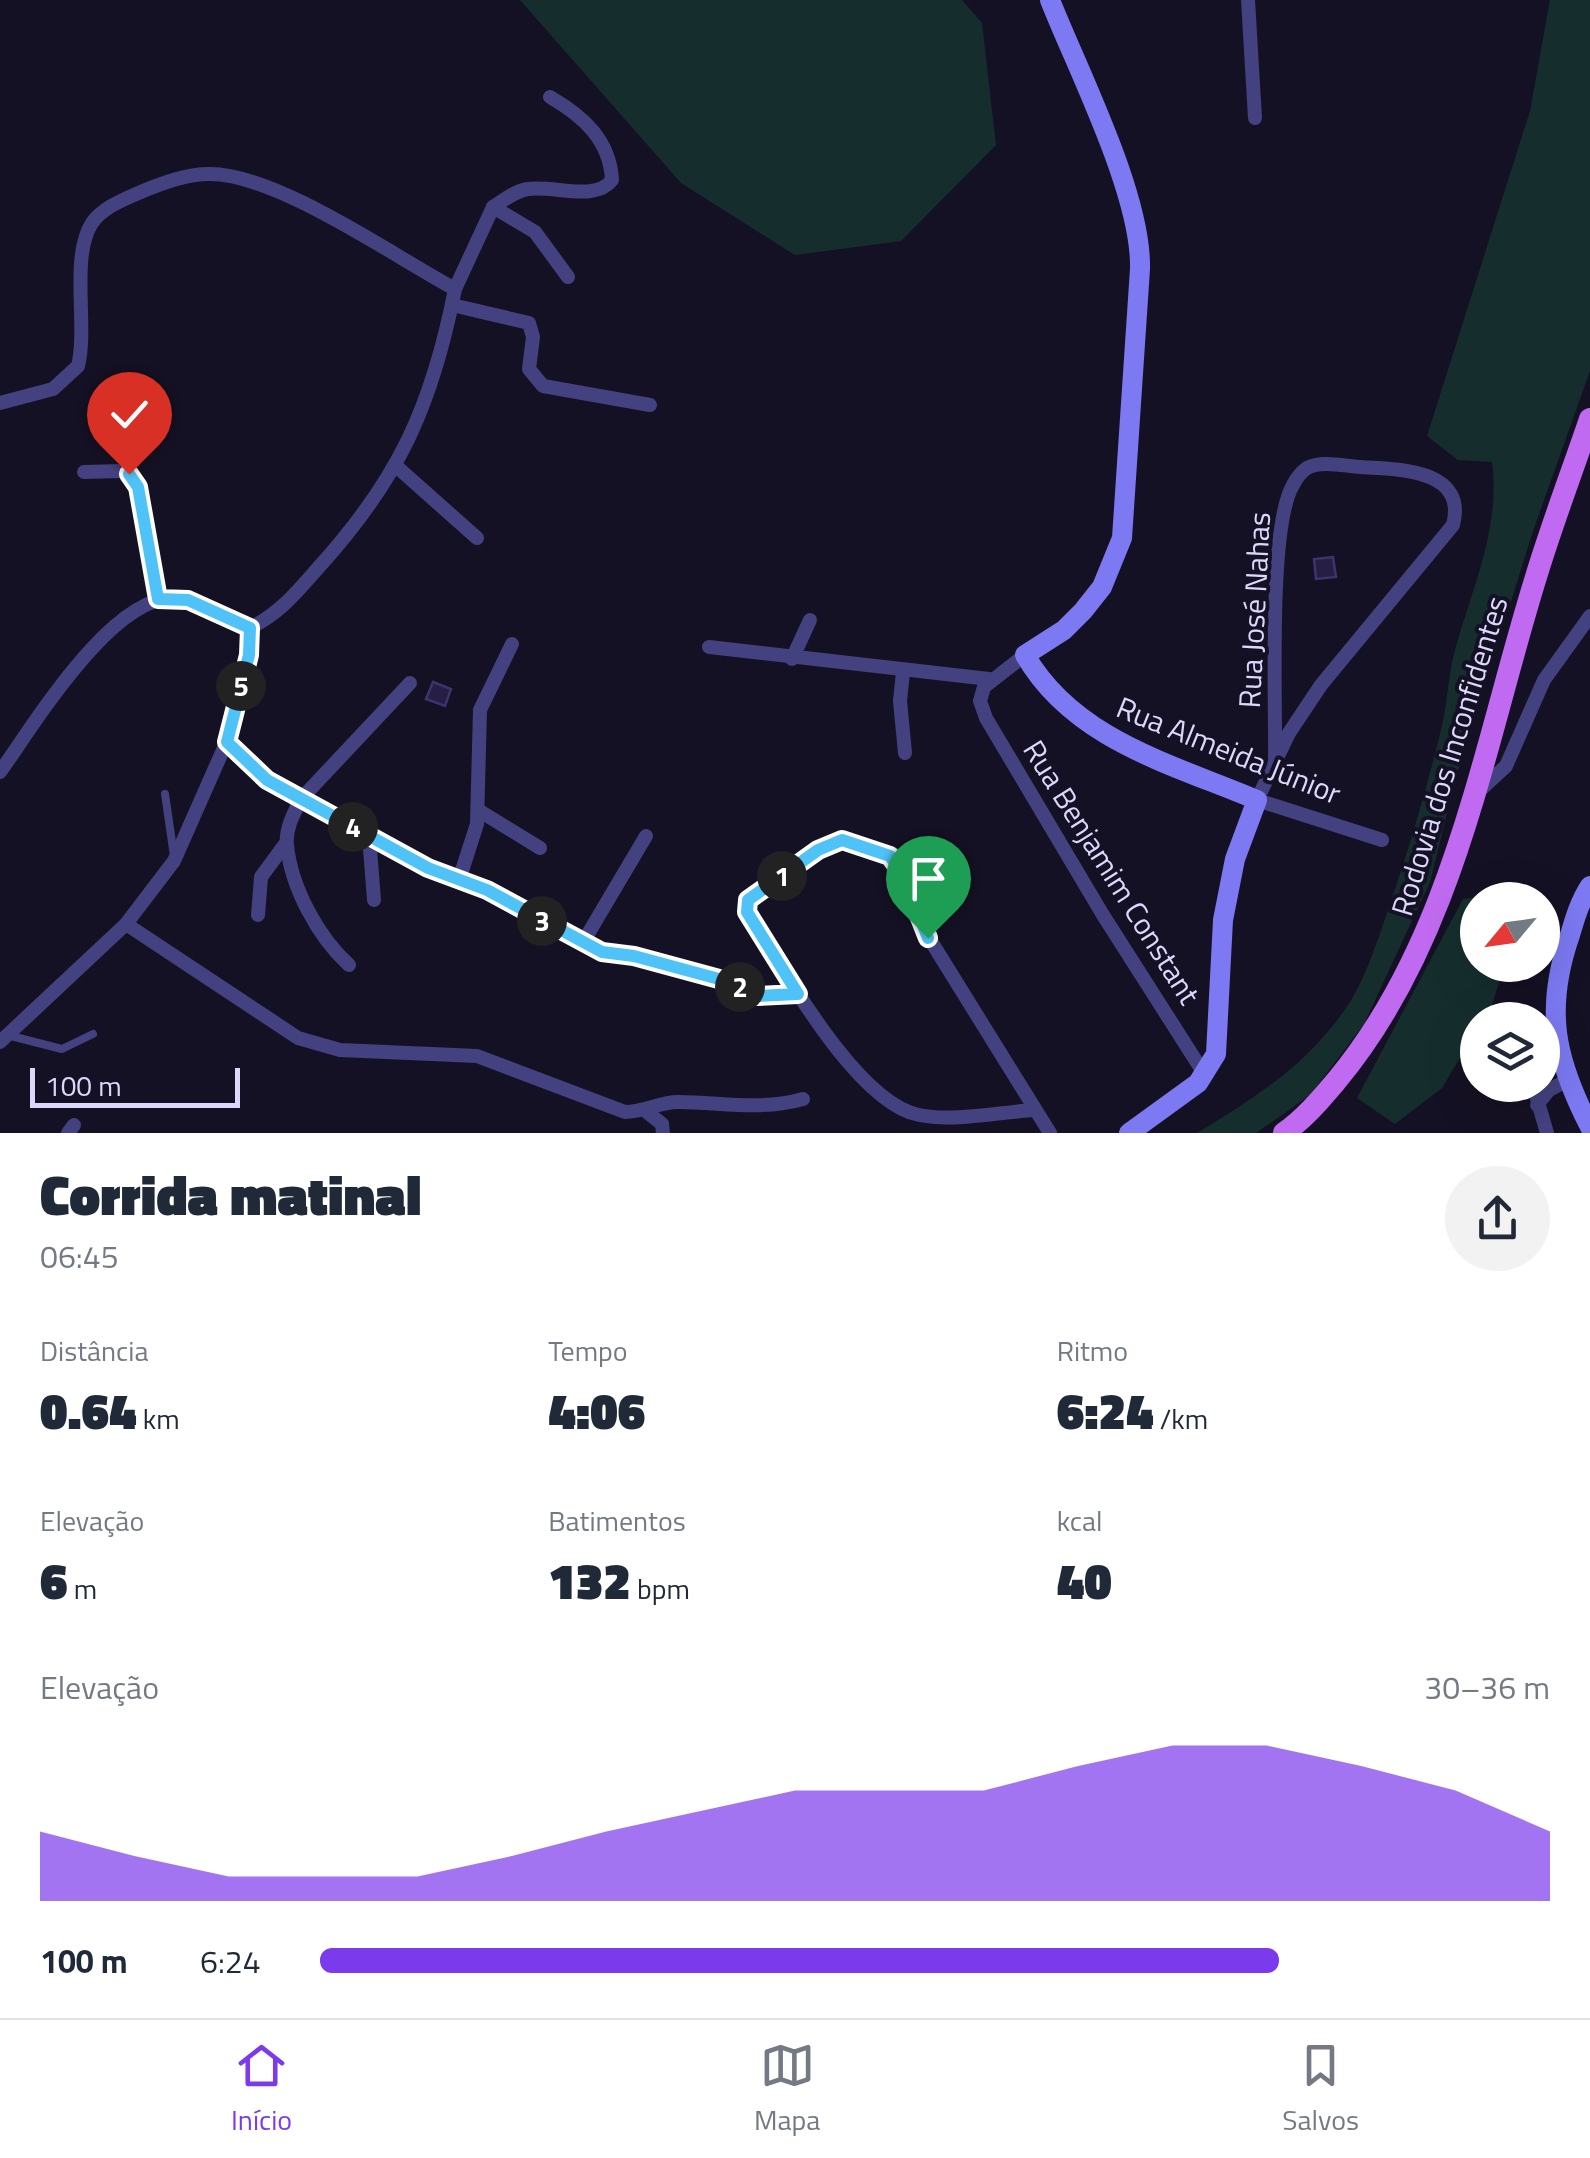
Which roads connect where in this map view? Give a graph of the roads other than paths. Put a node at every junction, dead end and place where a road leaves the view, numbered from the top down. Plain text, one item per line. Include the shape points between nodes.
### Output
1 (1050, 0) edge
2 (1248, 0) edge
3 (550, 97) dead end
4 (1255, 118) dead end
5 (493, 207) junction
6 (568, 277) dead end
7 (453, 297) junction
8 (0, 402) edge
9 (650, 405) dead end
10 (1590, 419) edge
11 (396, 466) junction
12 (84, 472) dead end
13 (477, 538) dead end
14 (158, 599) junction
15 (1590, 616) edge
16 (810, 620) dead end
17 (250, 628) junction
18 (512, 644) dead end
19 (708, 647) dead end
20 (1026, 655) junction
21 (792, 659) junction
22 (903, 672) junction
23 (989, 680) junction
24 (410, 684) dead end
25 (227, 742) junction
26 (906, 753) dead end
27 (1275, 758) junction
28 (0, 772) edge
29 (165, 794) dead end
30 (1474, 796) junction
31 (301, 799) junction
32 (1257, 800) junction
33 (478, 810) junction
34 (369, 836) junction
35 (646, 836) dead end
36 (1382, 840) dead end
37 (286, 843) junction
38 (540, 848) dead end
39 (174, 861) junction
40 (459, 880) junction
41 (1590, 886) edge
42 (374, 900) dead end
43 (258, 915) dead end
44 (1583, 922) edge
45 (126, 924) junction
46 (582, 944) junction
47 (350, 965) dead end
48 (798, 994) junction
49 (1552, 1002) edge
50 (93, 1034) dead end
51 (4, 1038) edge
52 (1560, 1064) edge
53 (1205, 1075) junction
54 (1566, 1081) junction
55 (803, 1099) dead end
56 (1535, 1102) edge
57 (1536, 1105) junction
58 (1035, 1110) junction
59 (647, 1112) junction
60 (1590, 1128) edge
61 (663, 1133) edge
62 (1050, 1133) edge
63 (1129, 1133) edge
64 (1284, 1133) edge
65 (1547, 1133) edge

1 - 20 street via 1133,220 1140,261 1126,507 1114,564 1083,611
2 - 4 street
3 - 5 street via 590,126 612,180 596,191 522,190
5 - 6 street via 535,232
5 - 7 street
7 - 8 street via 314,211 245,181 211,174 177,179 114,204 92,224 84,250 78,366 53,389
7 - 9 street via 529,323 529,369 543,386
7 - 11 street via 436,377
10 - 30 main road, Rodovia dos Inconfidentes via 1536,576
11 - 13 street
11 - 17 street via 295,598
12 - 14 street via 117,470 136,480
14 - 17 street via 188,600
14 - 28 street via 112,627
15 - 30 street via 1544,680 1506,766
16 - 21 street
17 - 25 street
18 - 33 street via 480,710
19 - 21 street
20 - 23 street
20 - 32 street, Rua Almeida Júnior via 1080,720
21 - 22 street
22 - 23 street
22 - 26 street
23 - 53 street, Rua Benjamim Constant via 980,694 986,718
24 - 31 street
25 - 31 street via 267,780
25 - 39 street
27 - 27 street, Rua José Nahas via 1280,534 1288,494 1304,470 1324,464 1425,472 1445,488 1455,517 1430,558 1321,685
27 - 32 street
29 - 39 lane
30 - 64 main road, Rodovia dos Inconfidentes via 1428,929 1372,1037
31 - 34 street
31 - 37 street
32 - 36 street, Rua Almeida Júnior
32 - 53 street via 1228,893 1218,1043
33 - 38 street
33 - 40 street
34 - 40 street
34 - 42 street
35 - 46 street
37 - 43 street via 261,877
37 - 47 street via 314,920
39 - 45 street
40 - 46 street
41 - 44 street
44 - 49 street via 1557,971
45 - 51 street
45 - 59 street via 298,1038 340,1050 477,1056 625,1112
46 - 48 street via 730,982 757,996
48 - 58 street via 863,1076 915,1115
48 - 58 street via 747,912 748,900 842,840 890,856 928,938
50 - 51 lane via 62,1049
52 - 54 street
53 - 63 street
54 - 57 street
54 - 60 street
55 - 59 street via 738,1106 664,1103
56 - 57 street
57 - 65 street
58 - 62 street
59 - 61 street

